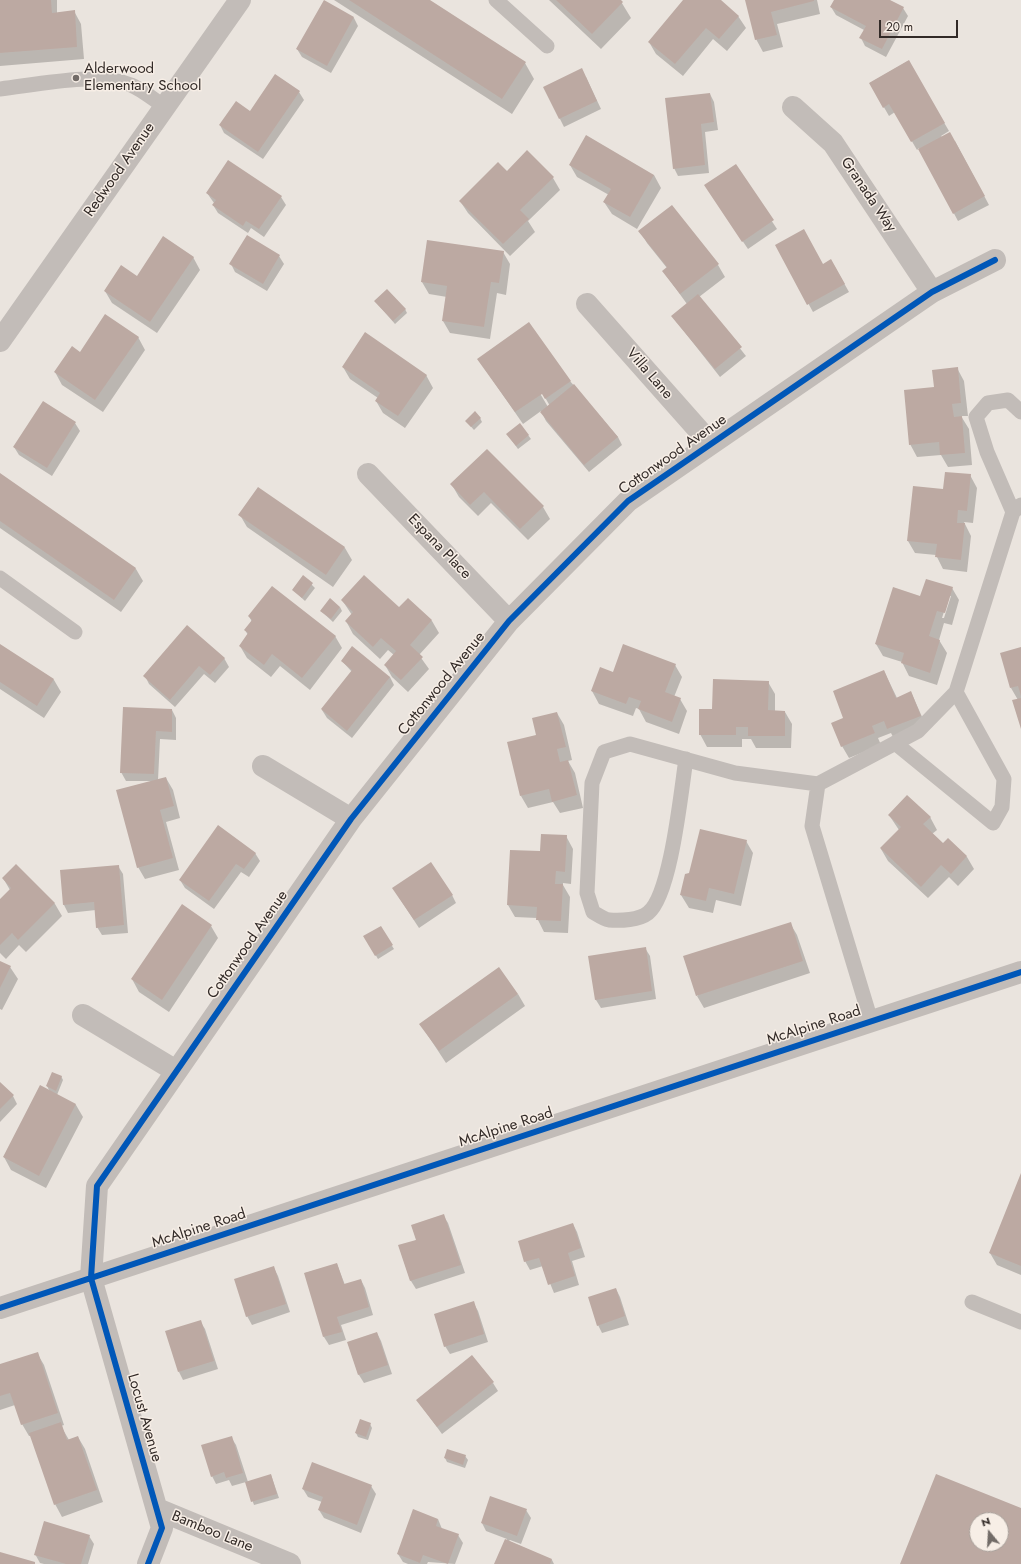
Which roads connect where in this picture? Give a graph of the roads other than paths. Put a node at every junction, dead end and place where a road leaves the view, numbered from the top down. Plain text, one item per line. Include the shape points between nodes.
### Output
1 (240, 0) edge
2 (496, 0) edge
3 (547, 46) dead end
4 (0, 89) edge
5 (165, 107) junction
6 (794, 107) dead end
7 (995, 260) dead end
8 (932, 292) junction
9 (587, 304) dead end
10 (0, 341) edge
11 (1021, 412) edge
12 (711, 444) junction
13 (368, 474) dead end
14 (1017, 508) edge
15 (0, 578) edge
16 (509, 621) junction
17 (75, 632) dead end
18 (956, 692) junction
19 (895, 743) junction
20 (686, 759) junction
21 (263, 766) dead end
22 (818, 784) junction
23 (351, 819) junction
24 (1021, 972) edge
25 (83, 1015) dead end
26 (871, 1021) junction
27 (176, 1071) junction
28 (91, 1278) junction
29 (972, 1302) dead end
30 (0, 1308) edge
31 (1021, 1322) edge
32 (157, 1509) junction
33 (148, 1564) edge
34 (290, 1564) edge

1 - 5 street, Redwood Avenue
2 - 3 lane
4 - 5 lane via 94,78 116,80 132,86
5 - 10 street, Redwood Avenue
6 - 8 street, Granada Way via 833,143
7 - 8 street, Cottonwood Avenue
8 - 12 street, Cottonwood Avenue
9 - 12 street, Villa Lane
11 - 14 lane via 1008,400 988,403 976,417 987,452
12 - 16 street, Cottonwood Avenue via 628,501
13 - 16 street, Espana Place
14 - 18 lane
15 - 17 lane
16 - 23 street, Cottonwood Avenue
18 - 19 lane via 918,731
18 - 19 lane via 1004,779 1002,807 993,823
19 - 22 lane
20 - 20 lane via 630,744 604,752 592,783 587,893 593,912 608,920 631,920 648,913 660,897 670,859
20 - 22 lane via 735,773
21 - 23 street
22 - 26 lane via 812,826
23 - 27 street, Cottonwood Avenue
24 - 26 street, McAlpine Road
25 - 27 street
26 - 28 street, McAlpine Road
27 - 28 street, Cottonwood Avenue via 97,1186
28 - 30 street, McAlpine Road
28 - 32 street, Locust Avenue
29 - 31 lane
32 - 33 street, Locust Avenue via 162,1528
32 - 34 street, Bamboo Lane

